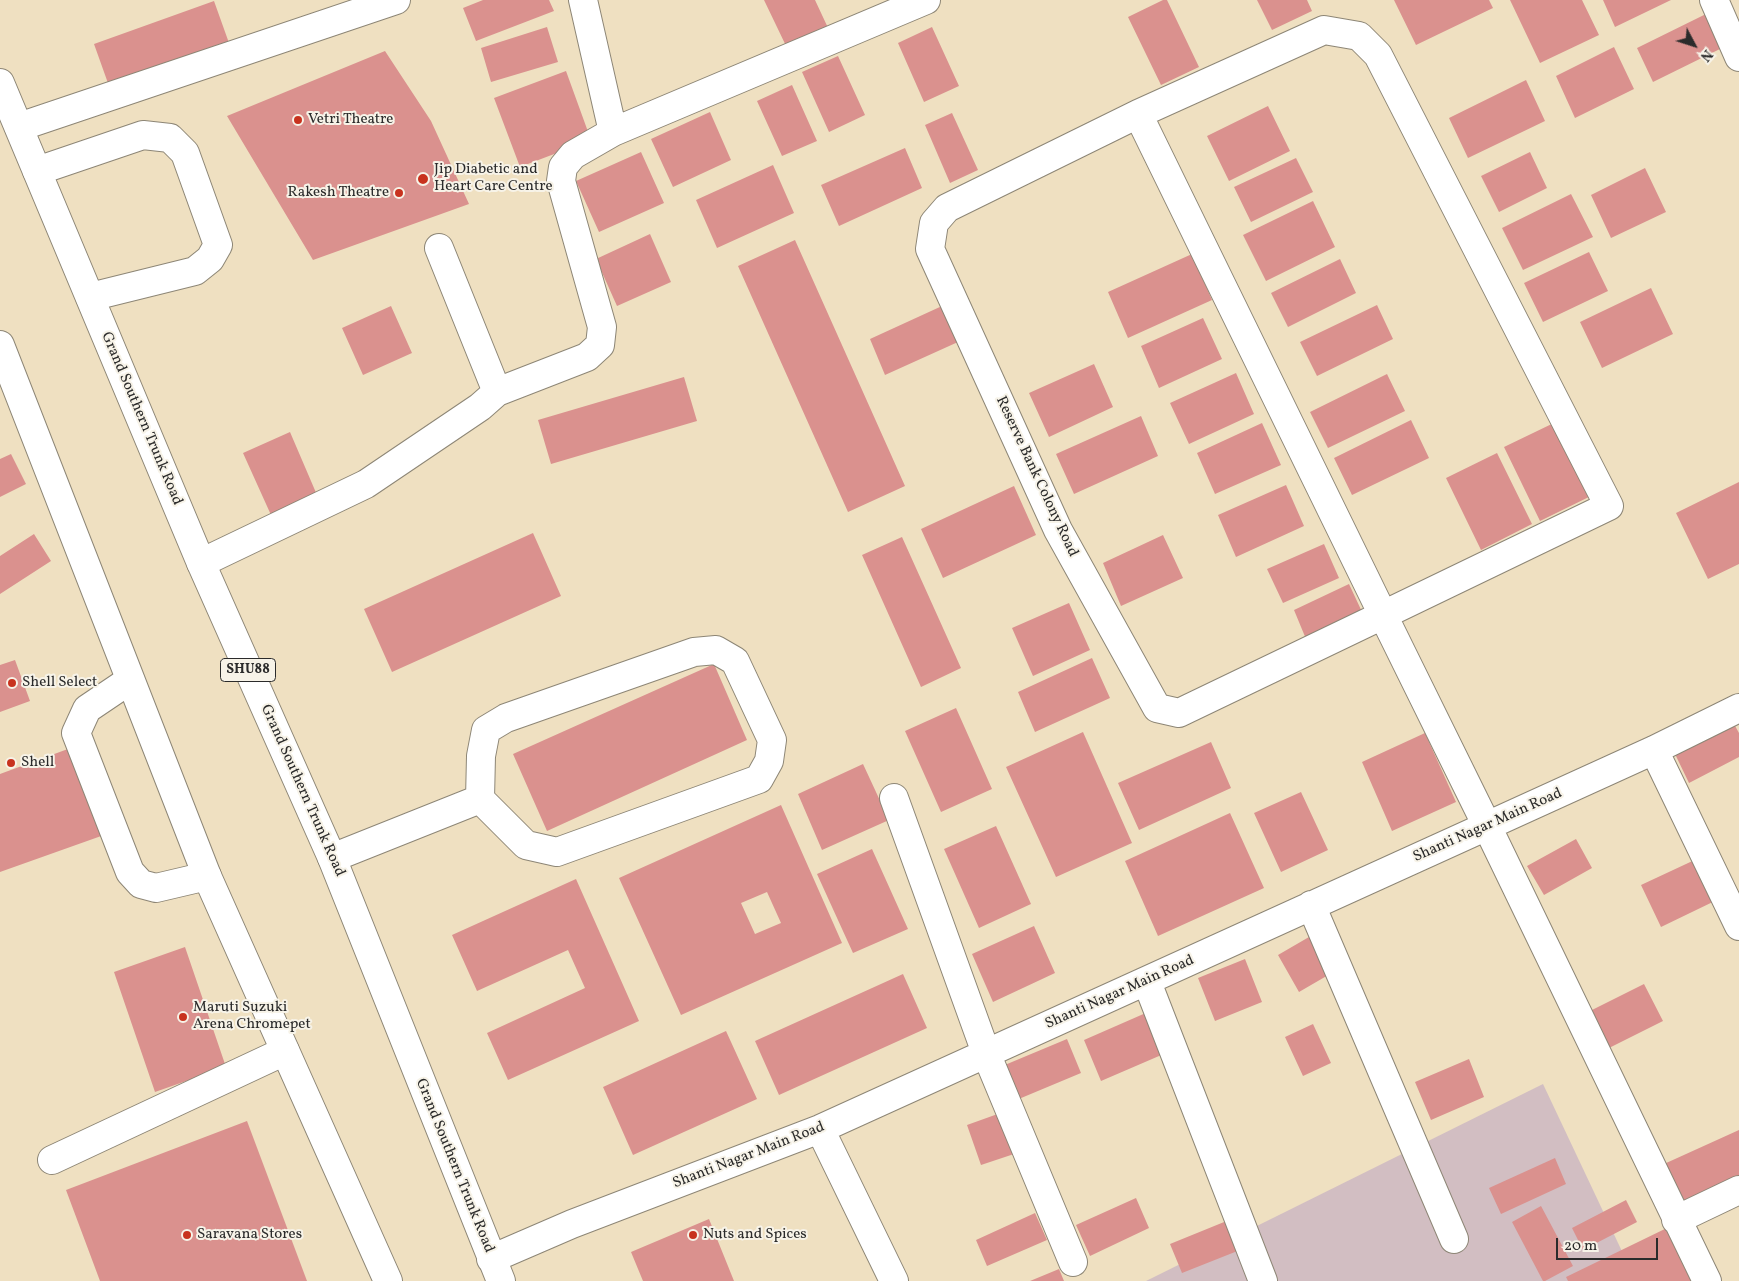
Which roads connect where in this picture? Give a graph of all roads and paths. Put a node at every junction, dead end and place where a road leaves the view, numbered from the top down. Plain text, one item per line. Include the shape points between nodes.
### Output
1 (396, 0) edge
2 (584, 0) edge
3 (926, 0) edge
4 (1714, 0) edge
5 (1739, 57) edge
6 (0, 83) edge
7 (1138, 114) junction
8 (19, 127) junction
9 (614, 132) junction
10 (37, 172) junction
11 (440, 248) dead end
12 (90, 297) junction
13 (0, 345) edge
14 (497, 392) junction
15 (201, 563) junction
16 (1383, 615) junction
17 (130, 680) junction
18 (1739, 708) edge
19 (1654, 750) junction
20 (894, 798) dead end
21 (480, 799) junction
22 (1487, 826) junction
23 (332, 858) junction
24 (207, 876) junction
25 (1311, 905) junction
26 (1739, 926) edge
27 (1146, 982) junction
28 (286, 1051) junction
29 (986, 1053) junction
30 (820, 1129) junction
31 (52, 1160) dead end
32 (1739, 1190) edge
33 (1676, 1220) junction
34 (1454, 1239) dead end
35 (1073, 1262) dead end
36 (496, 1270) edge
37 (388, 1281) edge
38 (894, 1281) edge
39 (1263, 1281) edge
40 (1707, 1281) edge

1 - 8 street
2 - 9 street
3 - 9 street
4 - 5 street
6 - 8 street, Grand Southern Trunk Road / SHU88
7 - 16 street
7 - 16 street, Reserve Bank Colony Road via 947,208 934,223 930,249 1058,530 1157,708 1180,713
7 - 16 street, Reserve Bank Colony Road via 1324,30 1359,36 1378,55 1608,506
8 - 10 street, Grand Southern Trunk Road / SHU88
9 - 14 street via 573,155 563,167 561,181 602,327 600,345 587,357
10 - 12 street, Grand Southern Trunk Road / SHU88
10 - 12 street via 143,136 170,138 185,153 218,245 210,259 195,270
11 - 14 street
12 - 15 street, Grand Southern Trunk Road / SHU88
13 - 17 street
14 - 15 street via 480,407 366,484
15 - 23 street, Grand Southern Trunk Road / SHU88
16 - 22 street
17 - 24 street
17 - 24 street via 87,709 76,733 130,872 142,884 156,888
18 - 19 street, Shanti Nagar Main Road
19 - 22 street, Shanti Nagar Main Road
19 - 26 street
20 - 29 street
21 - 21 street via 526,845 556,852 758,779 769,762 772,740 735,661 716,650 694,652 506,718 486,730 480,756
21 - 23 street
22 - 25 street, Shanti Nagar Main Road
22 - 33 street
23 - 36 street, Grand Southern Trunk Road / SHU88
24 - 28 street
25 - 27 street, Shanti Nagar Main Road
25 - 34 street
27 - 29 street, Shanti Nagar Main Road
27 - 39 street
28 - 31 street
28 - 37 street
29 - 30 street, Shanti Nagar Main Road
29 - 35 street
30 - 36 street, Shanti Nagar Main Road via 572,1224
30 - 38 street
32 - 33 street
33 - 40 street

